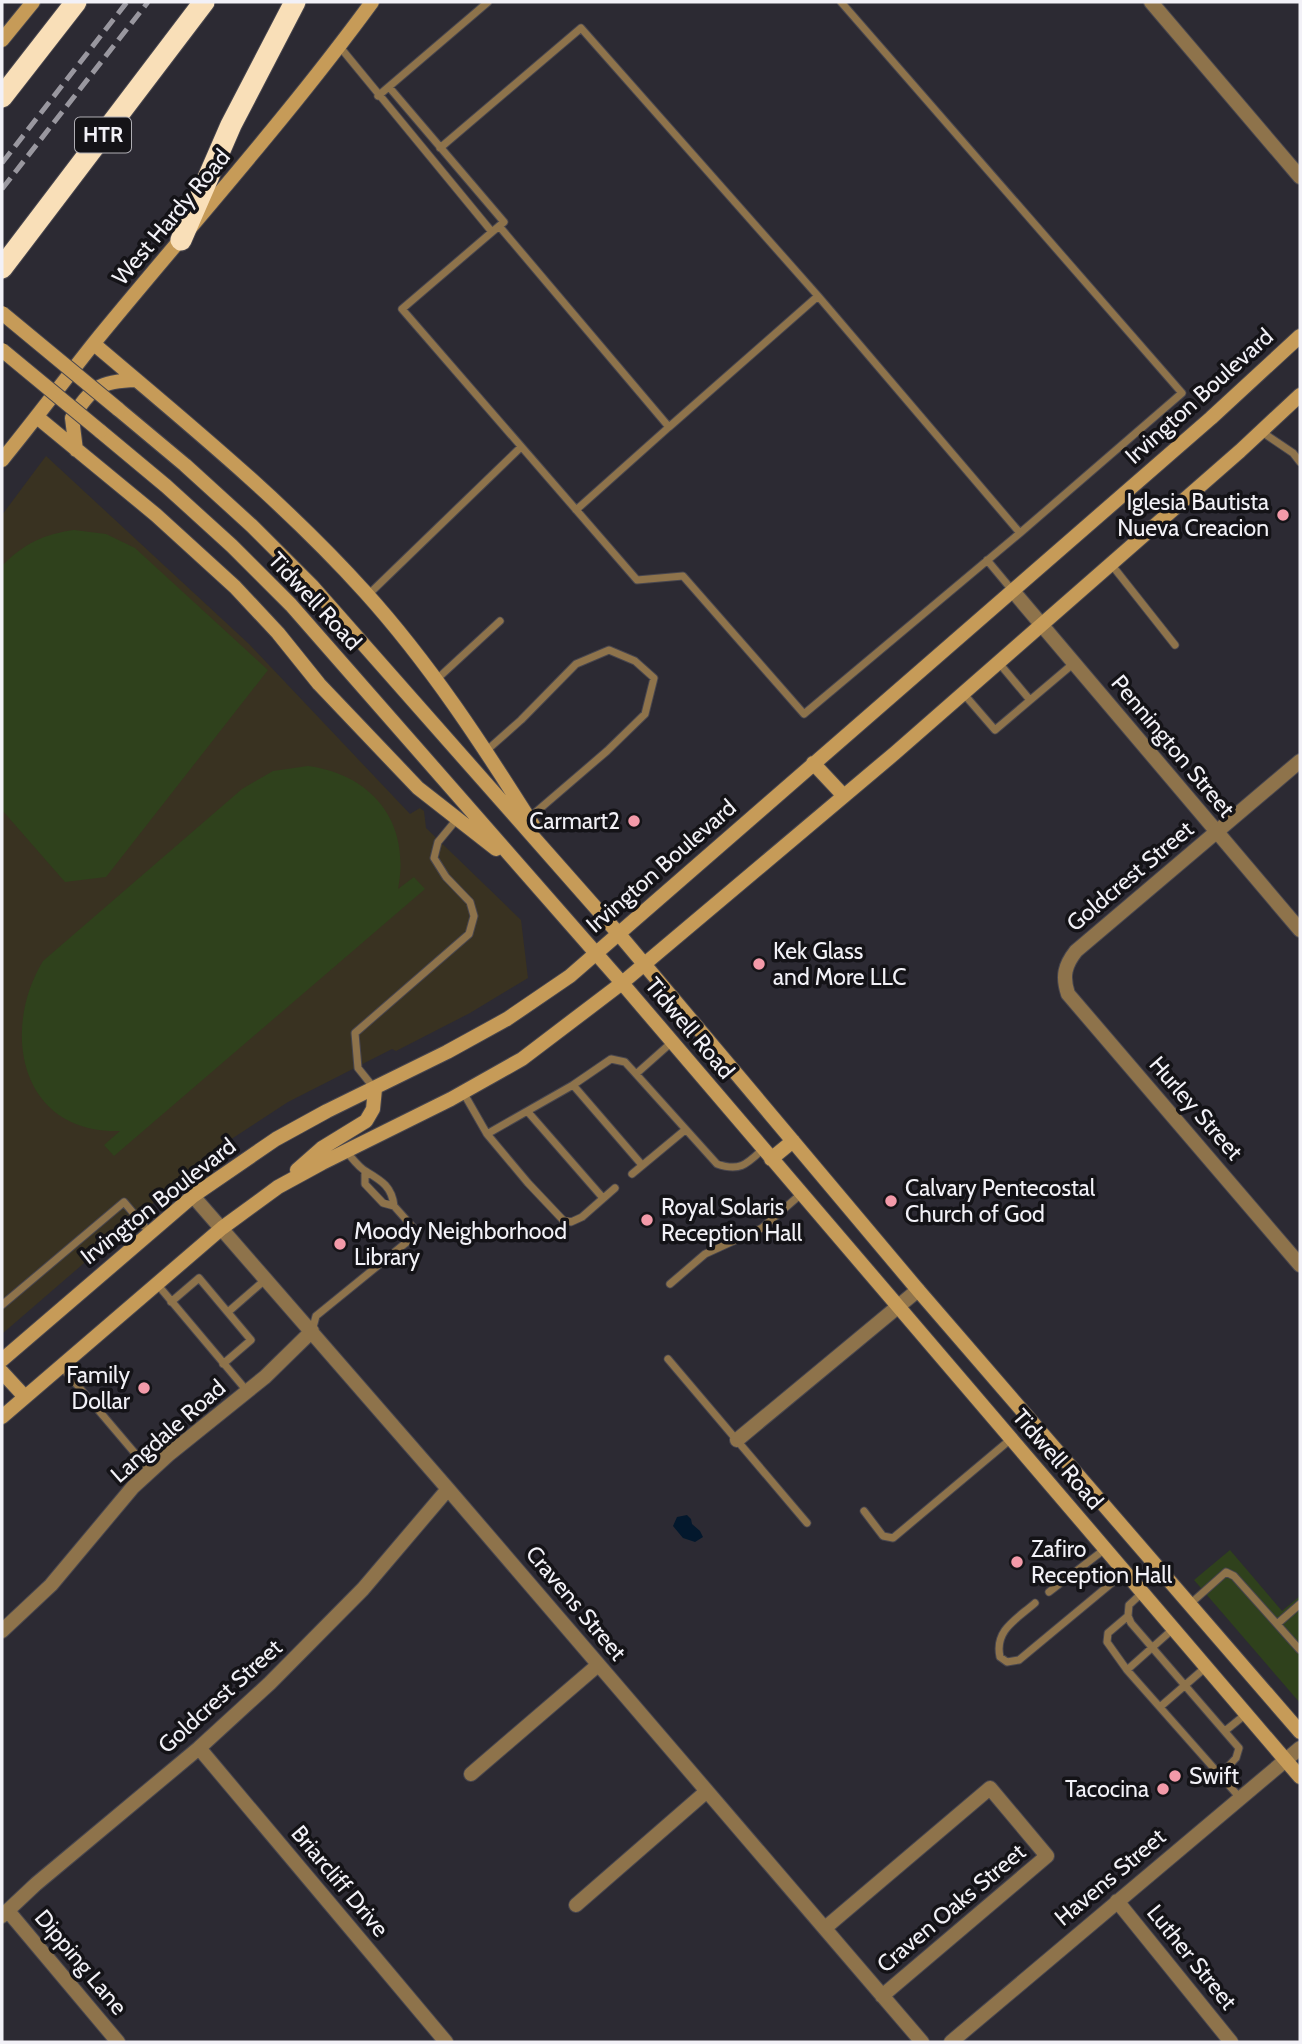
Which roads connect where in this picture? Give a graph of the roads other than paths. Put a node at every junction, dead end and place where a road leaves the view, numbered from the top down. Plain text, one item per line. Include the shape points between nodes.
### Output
1 (33, 2) edge
2 (76, 2) edge
3 (204, 2) edge
4 (295, 2) edge
5 (372, 2) edge
6 (488, 2) edge
7 (841, 2) edge
8 (1151, 2) edge
9 (2, 40) edge
10 (340, 47) junction
11 (388, 87) junction
12 (379, 96) junction
13 (2, 97) edge
14 (440, 148) junction
15 (1300, 177) edge
16 (495, 229) junction
17 (181, 240) junction
18 (2, 268) edge
19 (818, 296) junction
20 (2, 313) edge
21 (1300, 336) edge
22 (94, 344) junction
23 (2, 350) edge
24 (136, 380) junction
25 (1300, 395) edge
26 (37, 417) junction
27 (669, 427) junction
28 (1261, 432) junction
29 (521, 447) junction
30 (76, 450) junction
31 (2, 460) edge
32 (1300, 462) edge
33 (576, 510) junction
34 (1020, 533) junction
35 (987, 560) junction
36 (1111, 564) junction
37 (1013, 591) junction
38 (367, 595) junction
39 (500, 621) dead end
40 (1041, 625) junction
41 (1175, 645) dead end
42 (998, 663) junction
43 (1073, 663) junction
44 (437, 679) junction
45 (963, 694) junction
46 (1030, 700) junction
47 (486, 751) junction
48 (1300, 761) edge
49 (813, 763) junction
50 (843, 795) junction
51 (528, 818) junction
52 (457, 819) junction
53 (1217, 832) junction
54 (556, 862) junction
55 (523, 870) junction
56 (1300, 930) edge
57 (618, 933) junction
58 (596, 953) junction
59 (645, 965) junction
60 (1064, 978) joint
61 (622, 983) junction
62 (672, 1042) junction
63 (636, 1073) junction
64 (573, 1086) junction
65 (375, 1088) junction
66 (463, 1092) junction
67 (528, 1112) junction
68 (685, 1130) junction
69 (487, 1134) junction
70 (793, 1141) junction
71 (346, 1151) junction
72 (767, 1154) junction
73 (642, 1165) junction
74 (365, 1171) junction
75 (632, 1174) dead end
76 (278, 1187) junction
77 (615, 1188) dead end
78 (801, 1194) junction
79 (193, 1196) junction
80 (603, 1198) junction
81 (394, 1206) junction
82 (222, 1227) junction
83 (150, 1233) junction
84 (1300, 1265) edge
85 (267, 1279) junction
86 (156, 1284) junction
87 (670, 1284) dead end
88 (918, 1290) junction
89 (172, 1302) junction
90 (2, 1305) edge
91 (898, 1307) junction
92 (228, 1312) junction
93 (312, 1331) junction
94 (2, 1359) edge
95 (668, 1359) dead end
96 (223, 1364) junction
97 (61, 1366) junction
98 (2, 1372) edge
99 (247, 1391) junction
100 (25, 1397) junction
101 (2, 1417) edge
102 (1011, 1439) junction
103 (737, 1440) junction
104 (150, 1471) junction
105 (448, 1489) junction
106 (864, 1511) dead end
107 (807, 1523) dead end
108 (1126, 1531) junction
109 (1106, 1549) junction
110 (1125, 1572) junction
111 (1049, 1592) dead end
112 (1143, 1592) junction
113 (1035, 1603) dead end
114 (1190, 1604) junction
115 (1300, 1604) edge
116 (1128, 1616) junction
117 (1277, 1624) junction
118 (1174, 1629) junction
119 (2, 1631) edge
120 (1152, 1646) junction
121 (1300, 1650) edge
122 (598, 1665) junction
123 (1206, 1667) junction
124 (1127, 1670) junction
125 (1186, 1685) junction
126 (1160, 1707) junction
127 (1246, 1714) junction
128 (1225, 1731) junction
129 (1300, 1732) edge
130 (199, 1748) junction
131 (1300, 1748) edge
132 (1286, 1760) junction
133 (471, 1774) dead end
134 (1300, 1777) edge
135 (1227, 1783) junction
136 (707, 1791) junction
137 (1240, 1798) junction
138 (1117, 1901) junction
139 (576, 1905) dead end
140 (5, 1913) edge
141 (825, 1928) junction
142 (882, 1996) junction
143 (118, 2042) edge
144 (446, 2042) edge
145 (922, 2042) edge
146 (951, 2042) edge
147 (1231, 2042) edge

1 - 9 main road
2 - 13 highway
3 - 18 highway, HTR
4 - 17 highway via 231,125
5 - 10 main road, West Hardy Road
6 - 11 lane
7 - 34 lane via 1182,393
8 - 15 street
10 - 12 lane
10 - 17 main road, West Hardy Road
11 - 12 lane
11 - 14 lane
12 - 16 lane via 481,219
14 - 16 lane via 504,222
14 - 19 lane via 581,28
16 - 27 lane
16 - 29 lane via 402,309
17 - 22 main road, West Hardy Road
19 - 27 lane
19 - 34 lane
20 - 54 main road, Tidwell Road, bridge via 204,482 312,586
21 - 37 main road, Irvington Boulevard
22 - 24 main road
22 - 26 main road, West Hardy Road
23 - 55 main road, Tidwell Road, bridge via 204,520 291,605
24 - 30 main road via 112,380 98,386 80,404 72,418
24 - 38 main road via 300,526
25 - 28 main road
26 - 30 main road
26 - 31 main road, West Hardy Road
27 - 33 lane
28 - 32 lane
28 - 36 main road
29 - 33 lane
29 - 38 lane
30 - 52 main road via 156,514 234,587 418,789
33 - 35 lane via 637,580 683,576 804,714
34 - 35 lane
35 - 37 lane
36 - 40 main road
36 - 41 lane
37 - 40 street, Pennington Street
37 - 49 main road, Irvington Boulevard
38 - 44 main road
39 - 44 lane
40 - 42 main road
40 - 43 street, Pennington Street
42 - 45 main road
42 - 46 lane
43 - 46 lane
43 - 53 street, Pennington Street
44 - 47 main road
45 - 46 lane via 995,730
45 - 50 main road
47 - 51 main road
47 - 51 lane via 576,664 609,649 635,661 654,678 645,714
48 - 53 street, Goldcrest Street
49 - 50 main road
49 - 57 main road, Irvington Boulevard
50 - 59 main road
51 - 54 main road
52 - 55 main road
52 - 65 lane via 438,842 434,858 470,902 474,916 469,934 355,1033 358,1068
53 - 56 street, Pennington Street
53 - 60 street, Goldcrest Street via 1076,951
54 - 57 main road, Tidwell Road
55 - 58 main road, Tidwell Road
57 - 58 main road, Irvington Boulevard
57 - 59 main road, Tidwell Road
58 - 61 main road, Tidwell Road
58 - 65 main road, Irvington Boulevard via 507,1019
59 - 61 main road
59 - 70 main road, Tidwell Road
60 - 84 street, Hurley Street via 1068,993
61 - 62 main road, Tidwell Road
61 - 66 main road via 522,1059
62 - 63 lane
62 - 72 main road, Tidwell Road
63 - 64 lane via 625,1062 611,1059
63 - 68 lane
64 - 67 lane
64 - 73 lane
65 - 76 main road via 373,1109 366,1121 322,1148
65 - 79 main road, Irvington Boulevard via 276,1139
66 - 69 lane
66 - 71 main road
67 - 69 lane
67 - 80 lane
68 - 72 lane via 718,1164 729,1168
68 - 73 lane
69 - 80 lane via 564,1220 582,1217
70 - 72 main road
70 - 88 main road, Tidwell Road
71 - 74 lane
71 - 76 main road
72 - 78 main road, Tidwell Road
73 - 75 lane
74 - 81 lane via 377,1176 393,1195
74 - 81 lane via 365,1184 383,1203
76 - 82 main road
77 - 80 lane
78 - 87 lane via 762,1228 705,1254
78 - 91 main road, Tidwell Road
79 - 82 street, Cravens Street
79 - 83 main road, Irvington Boulevard
81 - 93 lane via 418,1233 316,1316
82 - 85 street, Cravens Street
82 - 86 main road
83 - 90 lane via 124,1202
83 - 94 main road, Irvington Boulevard
85 - 92 lane
85 - 93 street, Cravens Street
86 - 89 lane
86 - 97 main road
88 - 91 street
88 - 108 main road, Tidwell Road
89 - 92 lane via 199,1278
89 - 96 lane
91 - 102 main road, Tidwell Road
91 - 103 street
92 - 96 lane via 251,1340
93 - 99 street, Langdale Road
93 - 105 street, Cravens Street
95 - 103 lane
96 - 99 lane
97 - 100 main road
97 - 104 lane
98 - 100 main road
99 - 104 street, Langdale Road
100 - 101 main road
102 - 106 lane via 893,1538 883,1536
102 - 109 main road, Tidwell Road
103 - 107 lane
104 - 119 street, Langdale Road via 51,1585
105 - 122 street, Cravens Street
105 - 130 street, Goldcrest Street via 354,1599
108 - 109 main road
108 - 114 main road, Tidwell Road
109 - 110 main road, Tidwell Road
109 - 111 lane
110 - 112 main road, Tidwell Road
110 - 113 lane via 1019,1660 1007,1662 997,1645 1001,1634
112 - 116 lane via 1129,1605
112 - 118 main road, Tidwell Road
114 - 117 lane via 1226,1572
114 - 129 main road, Tidwell Road
115 - 117 lane
116 - 120 lane
116 - 124 lane via 1108,1633 1107,1642
117 - 121 lane
118 - 120 lane
118 - 123 main road, Tidwell Road
120 - 124 lane
120 - 125 lane
122 - 133 street
122 - 136 street, Cravens Street
123 - 125 lane
123 - 127 main road, Tidwell Road
124 - 126 lane
125 - 126 lane
125 - 128 lane
126 - 135 lane
127 - 128 lane
127 - 132 main road, Tidwell Road
128 - 135 lane via 1239,1748 1224,1771
130 - 140 street, Goldcrest Street
130 - 144 street, Briarcliff Drive
131 - 132 street, Havens Street
132 - 134 main road, Tidwell Road
132 - 137 street, Havens Street
135 - 137 lane
136 - 139 street
136 - 141 street, Cravens Street
137 - 138 street, Havens Street
138 - 146 street, Havens Street
138 - 147 street, Luther Street
140 - 143 street, Dipping Lane
141 - 142 street, Cravens Street
141 - 142 street, Craven Oaks Street via 990,1788 1048,1856
142 - 145 street, Cravens Street

